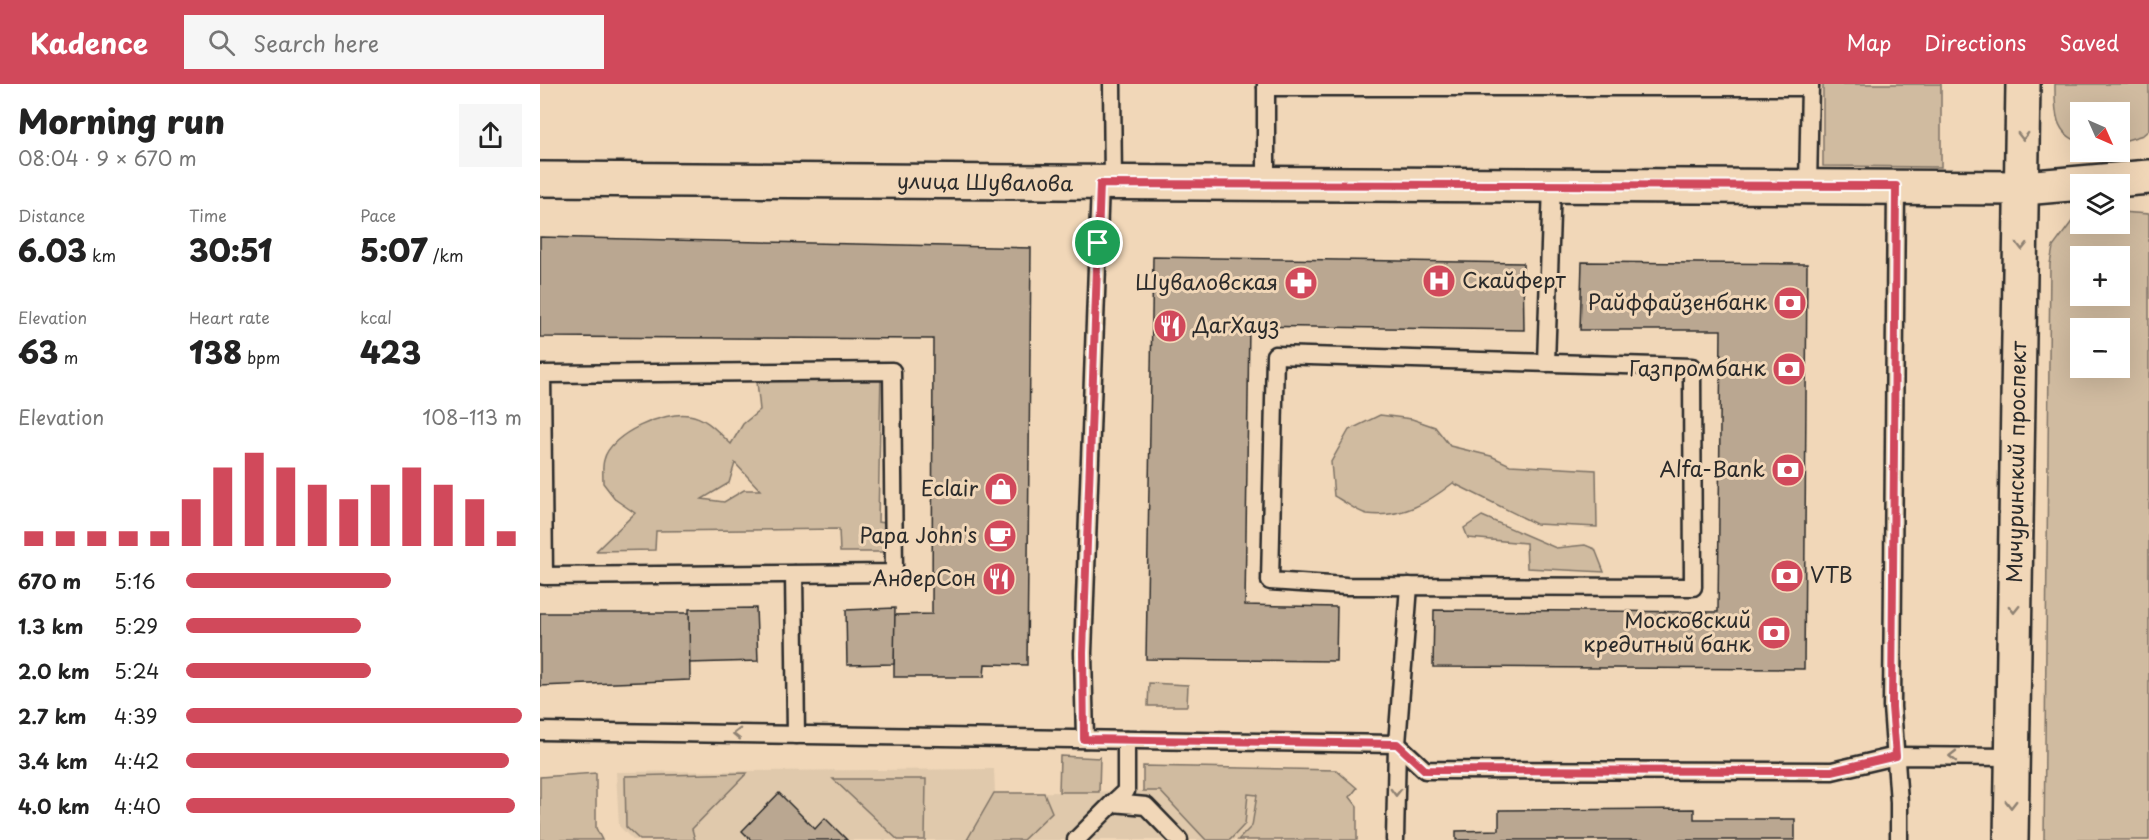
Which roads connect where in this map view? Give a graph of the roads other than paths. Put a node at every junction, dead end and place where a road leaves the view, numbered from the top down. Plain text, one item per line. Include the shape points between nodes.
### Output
1 (1112, 84) edge
2 (2023, 84) edge
3 (1266, 85) edge
4 (1810, 85) edge
5 (2149, 177) edge
6 (540, 179) edge
7 (1106, 184) junction
8 (1266, 184) junction
9 (1552, 185) junction
10 (1809, 186) junction
11 (1896, 186) junction
12 (2023, 188) junction
13 (1546, 363) junction
14 (794, 574) junction
15 (1409, 586) junction
16 (540, 730) edge
17 (796, 735) junction
18 (1084, 739) junction
19 (1126, 740) junction
20 (1397, 744) junction
21 (1896, 756) junction
22 (2011, 757) junction
23 (1113, 803) junction
24 (1076, 840) edge
25 (1179, 840) edge
26 (1395, 840) edge
27 (1899, 840) edge
28 (2011, 840) edge

1 - 7 lane
2 -> 12 street, Мичуринский проспект
3 - 4 lane
3 - 8 lane
4 - 10 lane
5 - 12 street, улица Шувалова
6 - 7 street, улица Шувалова
7 - 8 street, улица Шувалова
7 - 18 lane via 1083,653
8 - 9 street, улица Шувалова
9 - 10 street, улица Шувалова
9 - 13 lane
10 - 11 street, улица Шувалова
11 - 12 street, улица Шувалова
11 - 21 lane via 1892,707
12 -> 22 street, Мичуринский проспект
13 - 15 lane via 1275,355 1270,581
13 - 15 lane via 1692,366 1693,587
14 - 14 lane via 894,573 892,371 542,374 544,576
14 - 17 lane
15 - 20 lane
17 -> 16 lane
17 - 18 lane
18 - 19 lane
19 - 20 lane
19 - 23 lane via 1126,791
20 - 21 lane via 1425,770 1832,771
20 -> 26 lane
22 -> 21 lane
21 - 27 lane
22 -> 28 street, Мичуринский проспект
23 - 24 lane
23 - 25 lane via 1146,806

